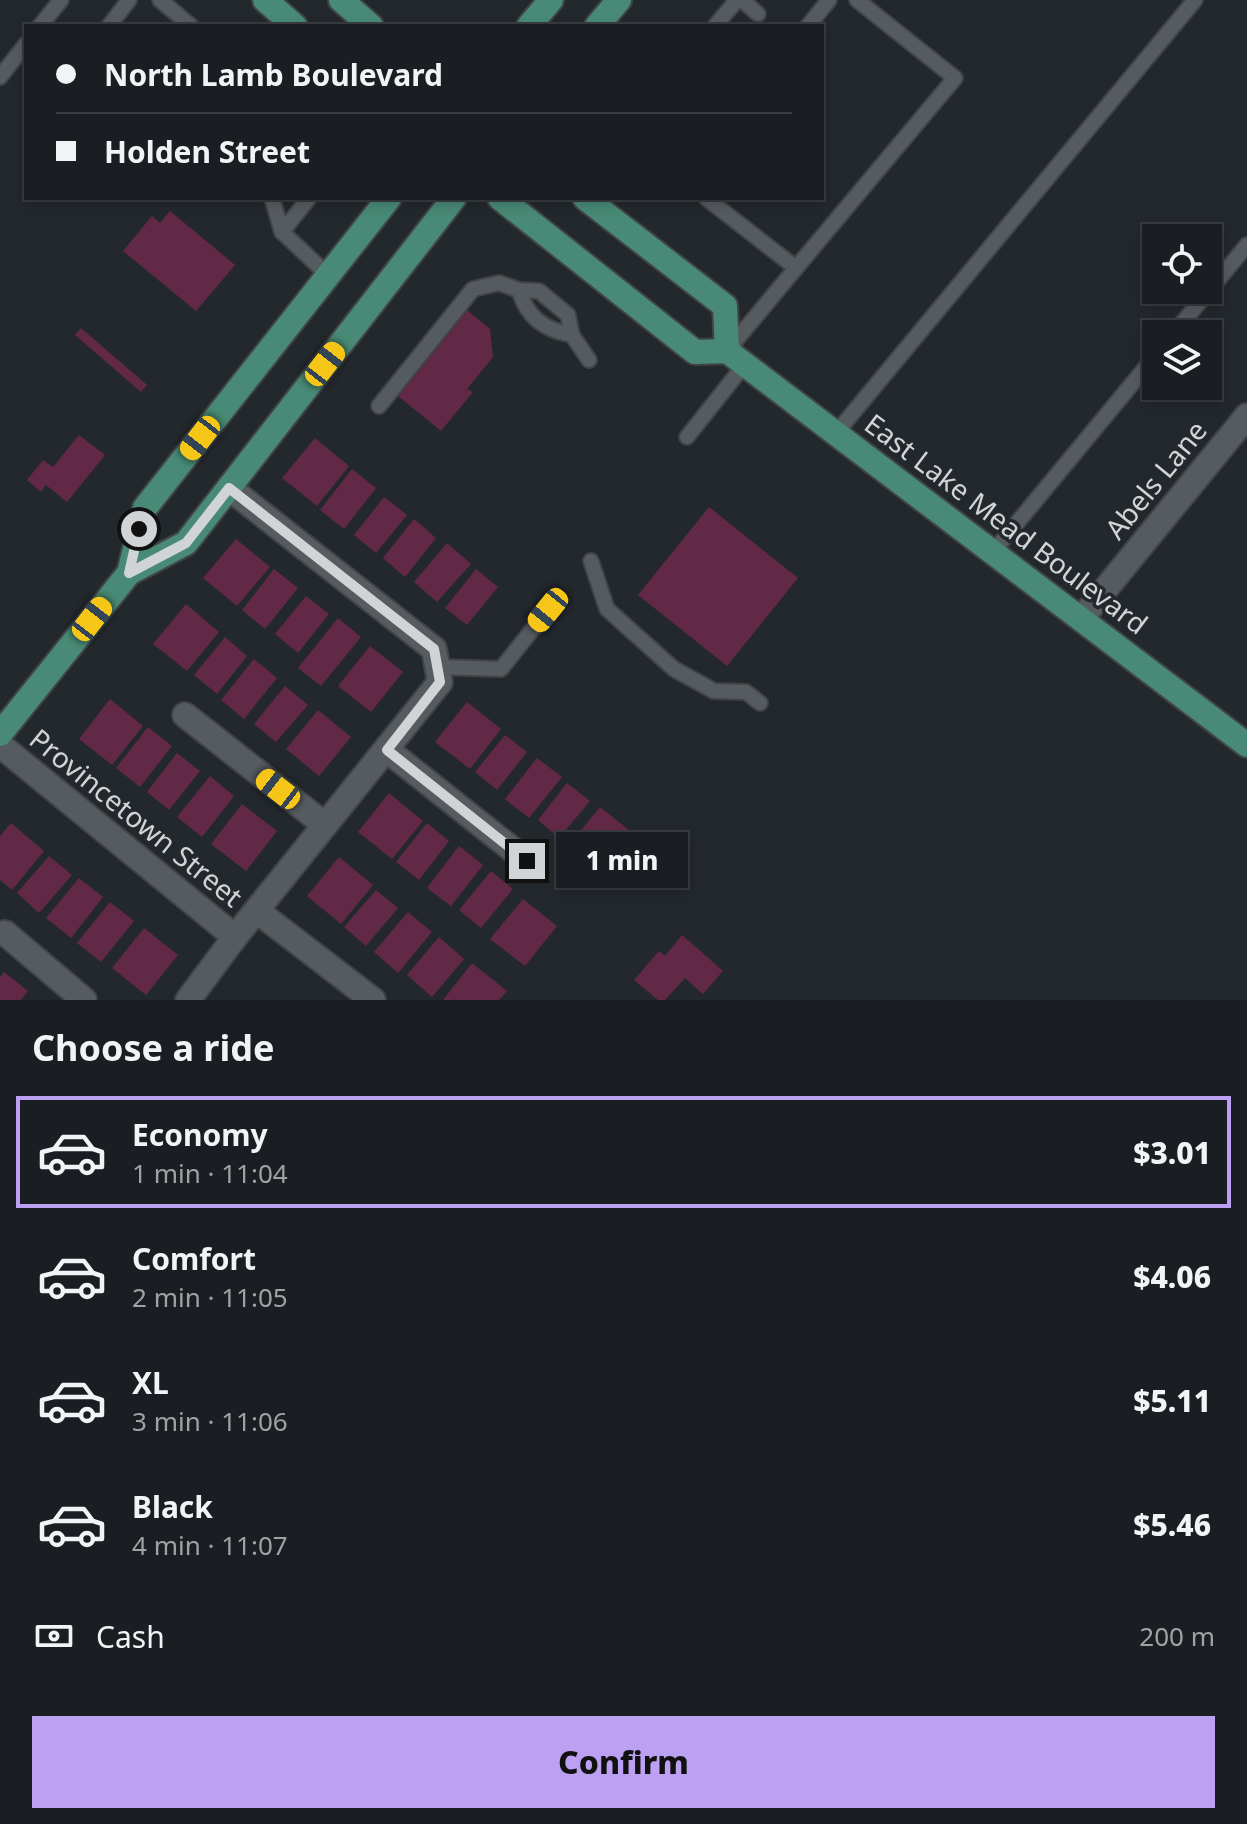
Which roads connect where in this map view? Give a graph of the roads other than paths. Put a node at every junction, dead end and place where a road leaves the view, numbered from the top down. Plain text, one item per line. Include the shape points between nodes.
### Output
1 (61, 0) edge
2 (129, 0) edge
3 (160, 0) edge
4 (265, 0) edge
5 (341, 0) edge
6 (551, 0) edge
7 (619, 0) edge
8 (740, 0) edge
9 (829, 0) edge
10 (857, 0) edge
11 (1195, 0) edge
12 (758, 14) dead end
13 (42, 24) edge
14 (111, 24) edge
15 (189, 24) edge
16 (293, 24) edge
17 (369, 24) edge
18 (531, 24) edge
19 (599, 24) edge
20 (717, 24) edge
21 (810, 24) edge
22 (24, 47) edge
23 (0, 77) edge
24 (273, 200) edge
25 (307, 200) edge
26 (387, 200) edge
27 (452, 200) edge
28 (503, 200) edge
29 (588, 200) edge
30 (709, 200) edge
31 (282, 232) junction
32 (1247, 245) edge
33 (796, 268) junction
34 (328, 275) junction
35 (519, 290) junction
36 (1185, 320) edge
37 (572, 335) junction
38 (736, 358) junction
39 (589, 360) dead end
40 (1142, 372) edge
41 (379, 406) dead end
42 (1247, 416) edge
43 (837, 432) junction
44 (687, 437) dead end
45 (229, 488) junction
46 (993, 552) junction
47 (591, 561) dead end
48 (129, 573) junction
49 (548, 610) dead end
50 (1081, 619) junction
51 (437, 667) junction
52 (760, 703) dead end
53 (185, 715) dead end
54 (0, 734) edge
55 (0, 745) edge
56 (1247, 745) edge
57 (387, 750) junction
58 (325, 825) junction
59 (527, 861) dead end
60 (257, 911) junction
61 (5, 933) dead end
62 (235, 937) junction
63 (84, 1000) edge
64 (188, 1000) edge
65 (373, 1000) edge

1 - 13 lane
2 - 14 lane
3 - 15 lane
4 - 16 main road
5 - 17 main road
6 - 18 main road
7 - 19 main road
8 - 12 lane
8 - 20 lane
9 - 21 lane
10 - 33 lane via 955,78
11 - 43 lane
22 - 23 lane
24 - 31 lane
25 - 31 lane
26 - 34 main road
27 - 45 main road
28 - 38 main road via 695,352
29 - 38 main road via 725,306
30 - 33 lane
31 - 34 lane
32 - 36 lane
33 - 38 lane
34 - 48 main road via 145,508
35 - 37 lane via 524,308 552,331
35 - 37 lane via 539,291 568,315
35 - 41 lane via 499,283 473,289
37 - 39 lane
38 - 43 main road, East Lake Mead Boulevard
38 - 44 lane
40 - 46 lane
42 - 50 street, Abels Lane
43 - 46 main road, East Lake Mead Boulevard
45 - 48 main road via 186,543
45 - 51 street via 434,649
46 - 50 main road, East Lake Mead Boulevard
47 - 52 lane via 607,609 674,669 714,691 746,692
48 - 54 main road
49 - 51 lane via 501,669
50 - 56 main road, East Lake Mead Boulevard
51 - 57 street via 440,682
53 - 58 street
55 - 62 street, Provincetown Street
57 - 58 street
57 - 59 street
58 - 60 street
60 - 62 street
60 - 65 street
61 - 63 street
62 - 64 street

